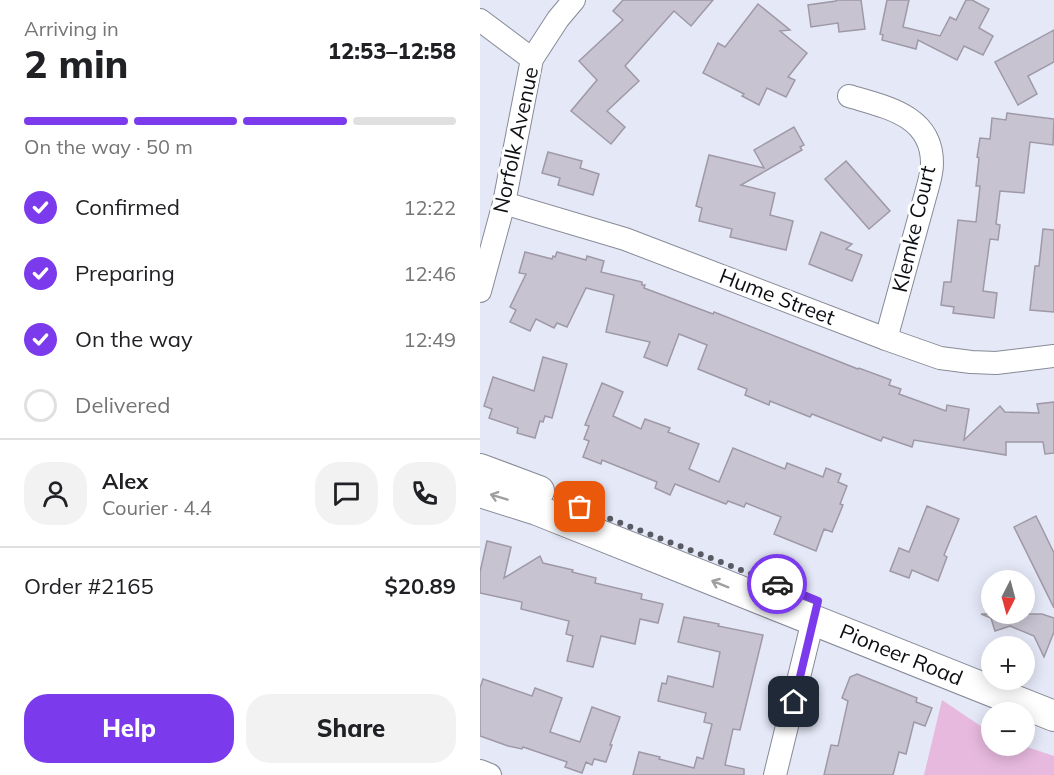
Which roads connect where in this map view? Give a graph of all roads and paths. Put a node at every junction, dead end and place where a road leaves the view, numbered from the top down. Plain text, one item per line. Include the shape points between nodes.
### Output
1 (574, 0) edge
2 (480, 20) edge
3 (532, 59) junction
4 (849, 96) dead end
5 (504, 203) junction
6 (480, 291) edge
7 (886, 339) junction
8 (1054, 356) edge
9 (480, 469) edge
10 (480, 492) edge
11 (815, 611) junction
12 (981, 667) edge
13 (1035, 689) edge
14 (1054, 696) edge
15 (1054, 716) edge
16 (480, 771) edge
17 (490, 775) edge
18 (775, 775) edge

1 - 3 street, Norfolk Avenue
2 - 3 street
3 - 5 street, Norfolk Avenue
4 - 7 street, Klemke Court via 900,112 916,123 928,142 932,162
5 - 6 street, Norfolk Avenue
5 - 7 street, Hume Street via 625,239
7 - 8 street, Hume Street via 940,358 971,362
9 - 11 main road, Pioneer Road
11 -> 10 main road, Pioneer Road
11 - 12 main road, Pioneer Road
11 - 15 main road, Pioneer Road
11 - 18 street
13 - 14 main road
16 - 17 street

